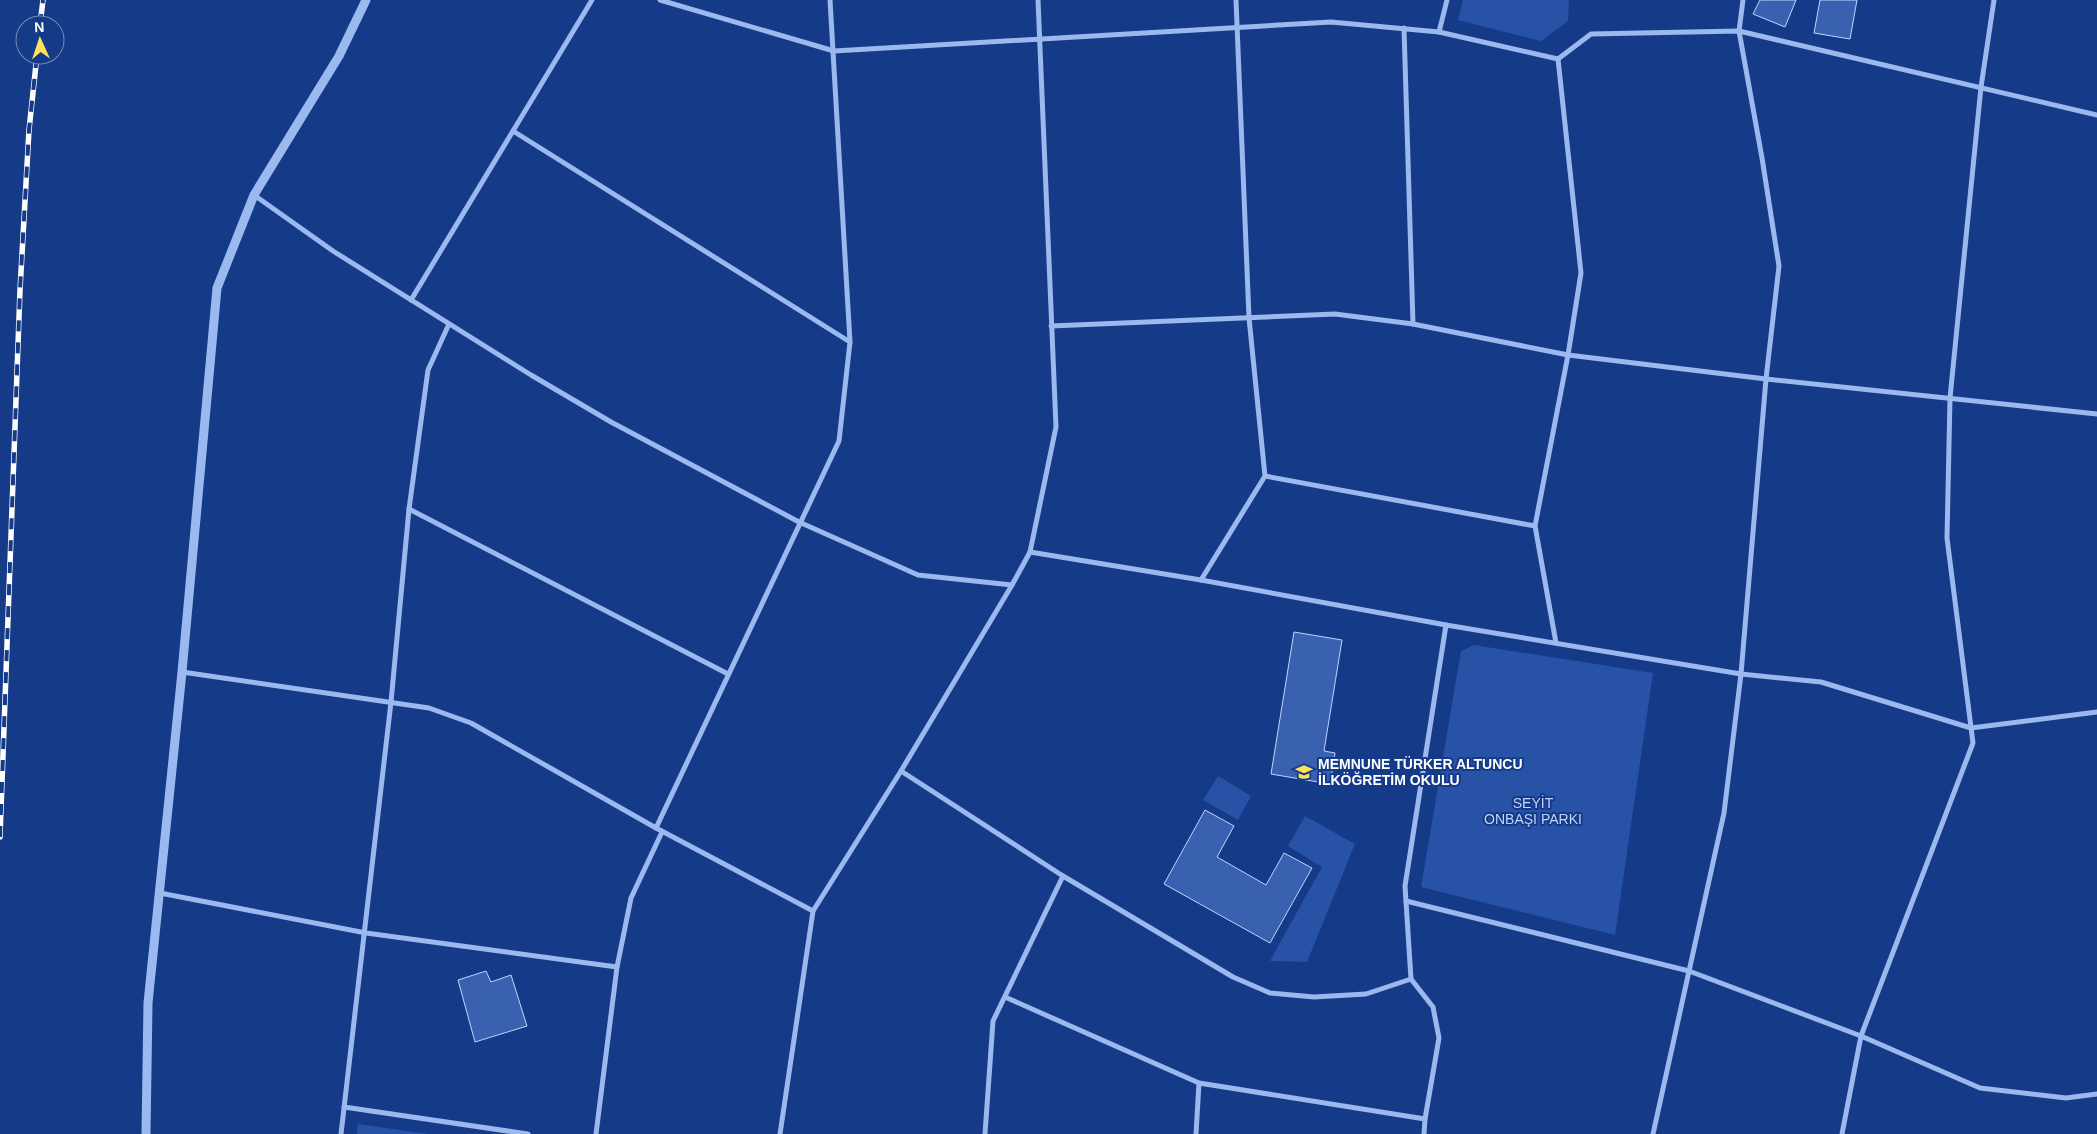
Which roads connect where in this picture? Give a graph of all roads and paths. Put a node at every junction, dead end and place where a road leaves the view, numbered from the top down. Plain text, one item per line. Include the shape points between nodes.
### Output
1 (366, 0) edge
2 (592, 0) edge
3 (660, 0) edge
4 (830, 0) edge
5 (1038, 0) edge
6 (1236, 0) edge
7 (1447, 0) edge
8 (1743, 0) edge
9 (1994, 0) edge
10 (1238, 28) junction
11 (1404, 28) junction
12 (1439, 32) junction
13 (1738, 32) junction
14 (1039, 40) junction
15 (834, 51) junction
16 (1558, 59) junction
17 (1981, 88) junction
18 (2097, 115) edge
19 (513, 131) junction
20 (254, 195) junction
21 (411, 300) junction
22 (1249, 318) junction
23 (449, 324) junction
24 (1413, 324) junction
25 (1052, 326) junction
26 (850, 342) junction
27 (1568, 355) junction
28 (1766, 379) junction
29 (1950, 398) junction
30 (2097, 414) edge
31 (1266, 476) junction
32 (409, 509) junction
33 (799, 522) junction
34 (1535, 526) junction
35 (1030, 552) junction
36 (1201, 580) junction
37 (1012, 585) junction
38 (1446, 625) junction
39 (1556, 643) junction
40 (182, 672) junction
41 (728, 674) junction
42 (1741, 674) junction
43 (391, 702) junction
44 (2097, 712) edge
45 (1971, 728) junction
46 (901, 771) junction
47 (656, 828) junction
48 (662, 832) junction
49 (1064, 876) junction
50 (160, 893) junction
51 (1406, 901) junction
52 (813, 911) junction
53 (366, 933) junction
54 (617, 967) junction
55 (1689, 971) junction
56 (1411, 979) junction
57 (1005, 997) junction
58 (1861, 1036) junction
59 (1199, 1083) junction
60 (2097, 1094) edge
61 (344, 1107) junction
62 (1426, 1119) junction
63 (146, 1134) edge
64 (341, 1134) edge
65 (528, 1134) edge
66 (596, 1134) edge
67 (780, 1134) edge
68 (985, 1134) edge
69 (1196, 1134) edge
70 (1424, 1134) edge
71 (1652, 1134) edge
72 (1842, 1134) edge

1 - 20 street via 339,56
2 - 19 street
3 - 15 street
4 - 15 street
5 - 14 street
6 - 10 street
7 - 12 street
8 - 13 street
9 - 17 street
10 - 11 street via 1331,22
10 - 14 street
10 - 22 street
11 - 12 street
11 - 24 street
12 - 16 street
13 - 16 street via 1591,34
13 - 17 street
13 - 28 street via 1779,266
14 - 15 street
14 - 25 street
15 - 26 street
16 - 27 street via 1581,273
17 - 18 street
17 - 29 street
19 - 21 street
19 - 26 street
20 - 21 street via 333,251
20 - 40 street via 217,288
21 - 23 street
22 - 24 street via 1335,314
22 - 25 street
22 - 31 street
23 - 32 street via 428,370
23 - 33 street via 611,422
24 - 27 street
25 - 35 street via 1056,427
26 - 33 street via 839,441
27 - 28 street
27 - 34 street
28 - 29 street
28 - 42 street
29 - 30 street
29 - 45 street via 1946,538
31 - 34 street
31 - 36 street
32 - 41 street
32 - 43 street
33 - 37 street via 918,575
33 - 41 street
34 - 39 street
35 - 36 street
35 - 37 street
36 - 38 street
37 - 46 street
38 - 39 street
38 - 51 street via 1405,886
39 - 42 street
40 - 43 street
40 - 50 street
41 - 47 street
42 - 45 street via 1821,682
42 - 55 street via 1724,813
43 - 47 street via 429,708 471,723
43 - 53 street
44 - 45 street
45 - 58 street via 1973,743
46 - 49 street
46 - 52 street
47 - 48 street
48 - 52 street
48 - 54 street via 631,898
49 - 56 street via 1233,977 1270,993 1314,997 1366,994
49 - 57 street
50 - 53 street
50 - 63 street via 148,1003
51 - 55 street
51 - 56 street
52 - 67 street
53 - 54 street
53 - 61 street
54 - 66 street
55 - 58 street
55 - 71 street
56 - 62 street via 1434,1007 1439,1038
57 - 59 street
57 - 68 street via 993,1021
58 - 60 street via 1980,1088 2066,1098
58 - 72 street
59 - 62 street
59 - 69 street
61 - 64 street
61 - 65 street
62 - 70 street

